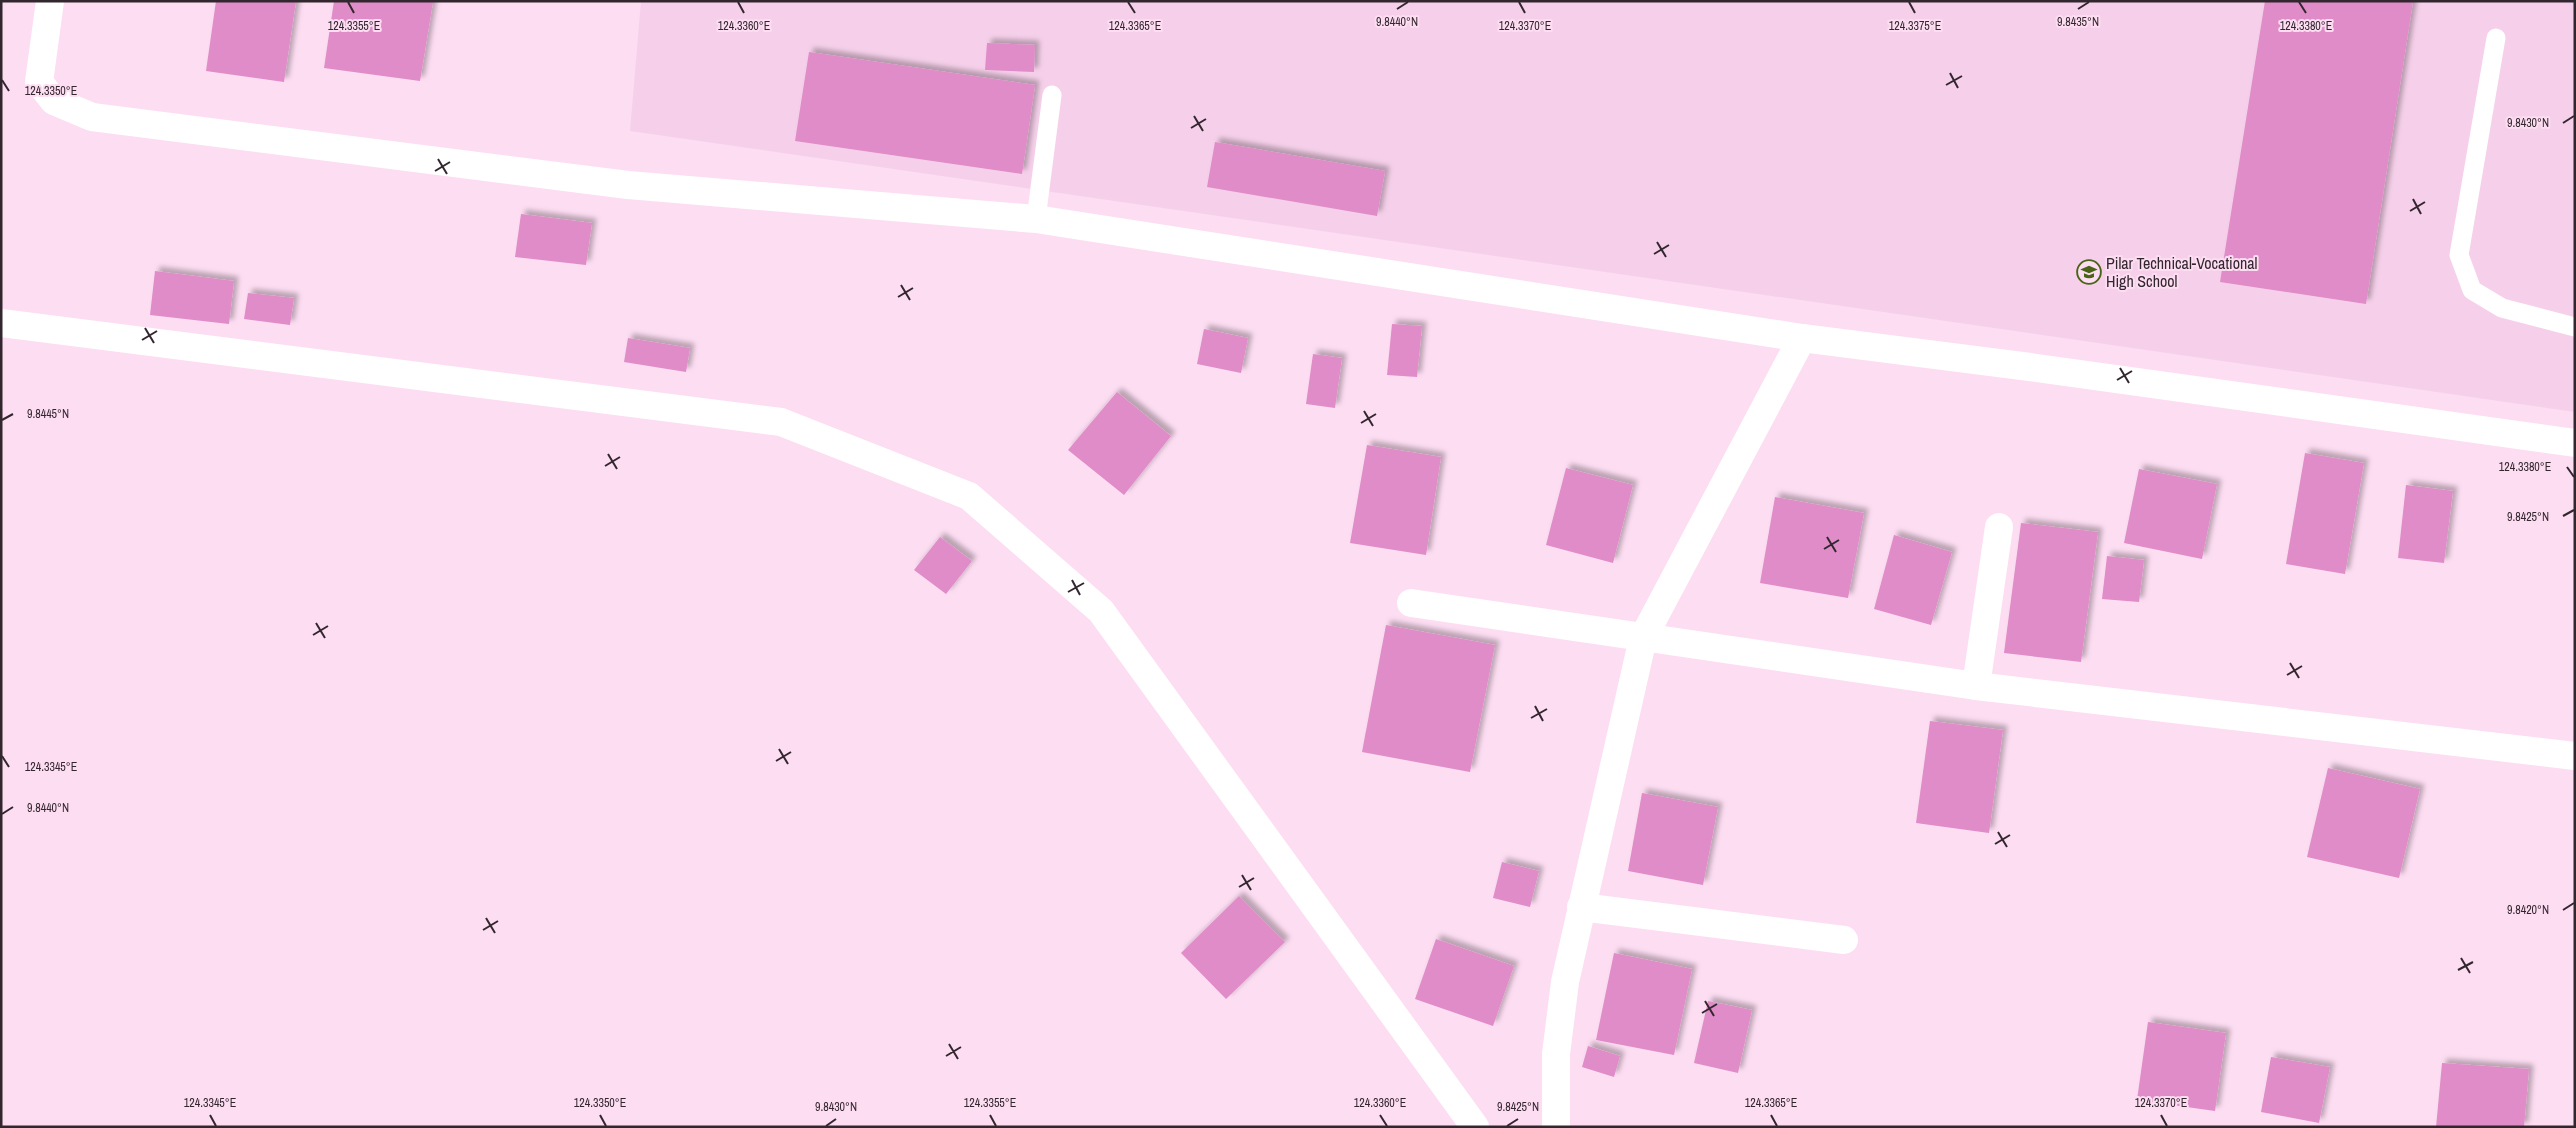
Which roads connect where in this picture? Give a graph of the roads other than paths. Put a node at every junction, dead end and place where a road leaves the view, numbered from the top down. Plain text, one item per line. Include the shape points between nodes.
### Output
1 (50, 1) edge
2 (2496, 38) dead end
3 (1052, 95) dead end
4 (1036, 219) junction
5 (1, 323) edge
6 (2575, 327) edge
7 (1802, 338) junction
8 (2575, 443) edge
9 (1999, 527) dead end
10 (1411, 603) dead end
11 (1644, 638) junction
12 (1976, 686) junction
13 (2575, 756) edge
14 (1581, 907) junction
15 (1844, 940) dead end
16 (1475, 1127) edge
17 (1556, 1127) edge

1 - 4 street via 39,82 54,101 92,117 628,185
2 - 6 lane via 2459,256 2472,290 2502,308
3 - 4 lane
4 - 7 street
5 - 16 street via 780,422 969,496 1101,611
7 - 8 street
7 - 11 street
9 - 12 street
10 - 11 street
11 - 12 street
11 - 14 street
12 - 13 street
14 - 15 street
14 - 17 street via 1564,982 1556,1054

